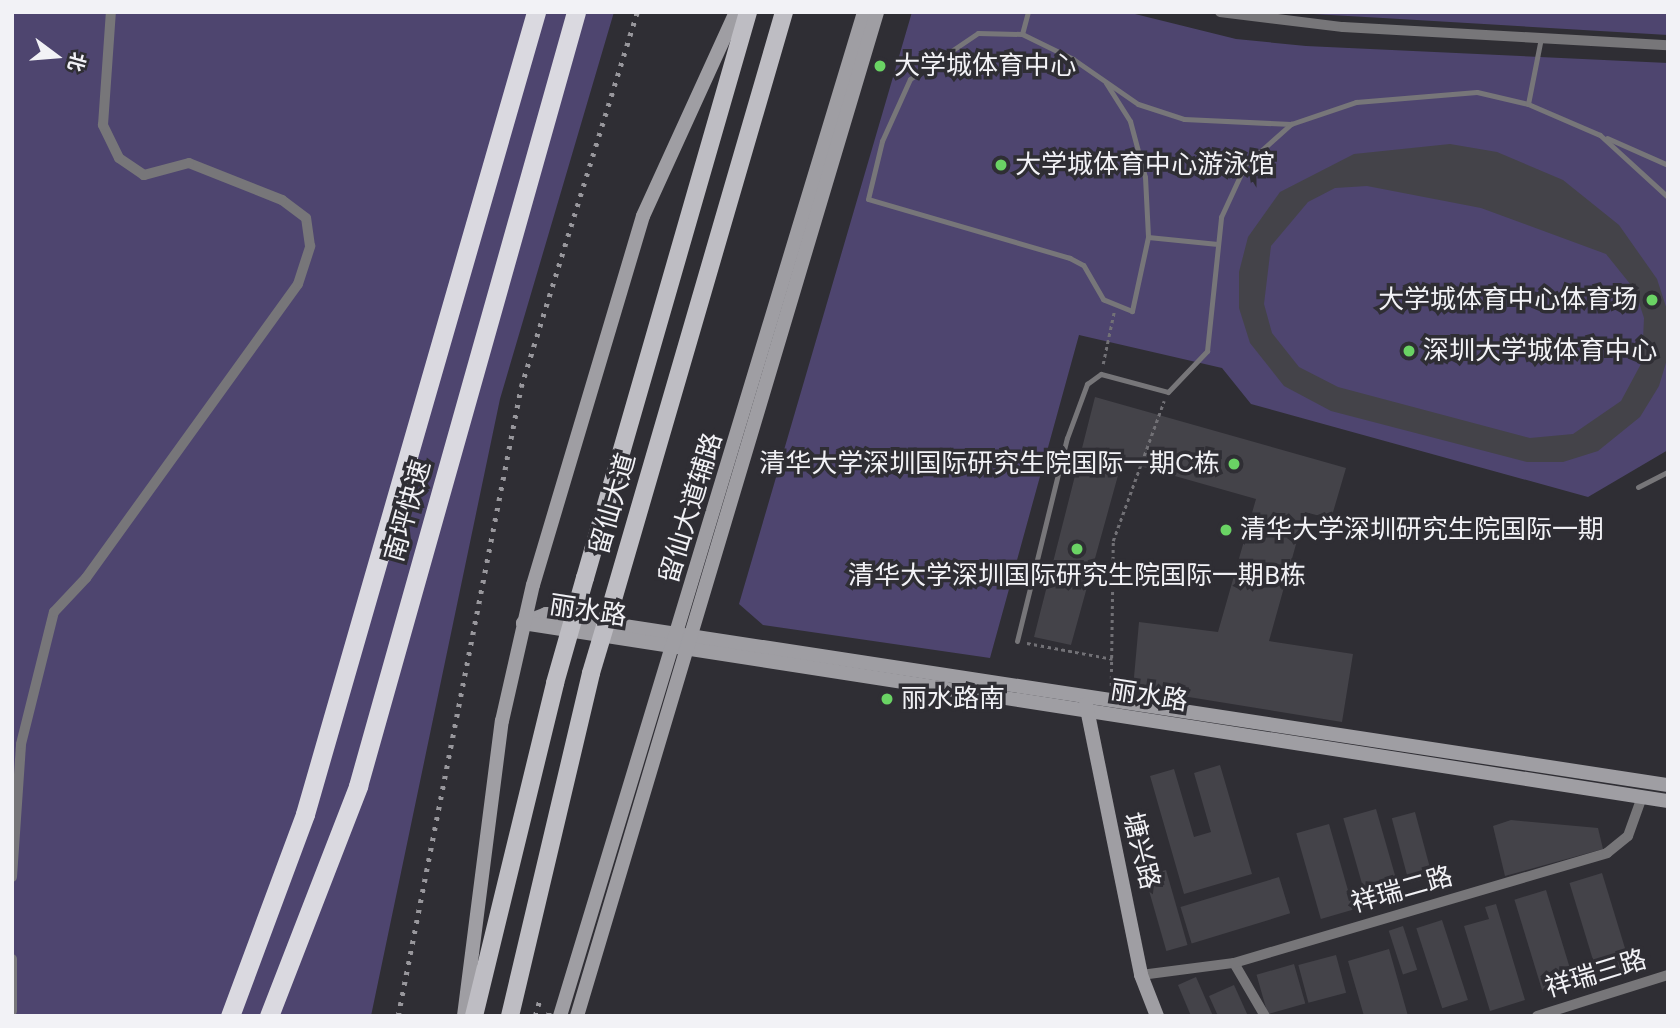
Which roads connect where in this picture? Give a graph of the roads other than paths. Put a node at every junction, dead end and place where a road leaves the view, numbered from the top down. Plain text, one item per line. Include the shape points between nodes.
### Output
1 (111, 12) edge
2 (536, 12) edge
3 (576, 12) edge
4 (736, 12) edge
5 (748, 12) edge
6 (785, 12) edge
7 (864, 12) edge
8 (877, 12) edge
9 (1028, 12) edge
10 (1220, 12) edge
11 (1023, 34) junction
12 (1541, 38) junction
13 (1668, 45) edge
14 (1105, 83) junction
15 (1528, 104) junction
16 (1291, 124) junction
17 (1600, 135) junction
18 (1668, 165) edge
19 (1668, 197) edge
20 (1148, 237) junction
21 (1218, 244) junction
22 (1668, 471) edge
23 (1637, 486) dead end
24 (523, 623) junction
25 (1017, 641) road end
26 (683, 642) junction
27 (1086, 704) junction
28 (1668, 785) edge
29 (1642, 797) junction
30 (1668, 802) edge
31 (12, 877) edge
32 (12, 959) edge
33 (1234, 963) junction
34 (1141, 975) junction
35 (1668, 975) edge
36 (12, 1010) edge
37 (230, 1016) edge
38 (269, 1016) edge
39 (464, 1016) edge
40 (474, 1016) edge
41 (510, 1016) edge
42 (560, 1016) edge
43 (577, 1016) edge
44 (1157, 1016) edge
45 (1265, 1016) edge
46 (1537, 1016) edge

1 - 31 street via 103,125 119,159 144,175 189,163 282,200 306,218 310,246 298,284 86,578 54,612 21,744
2 - 37 highway, 南坪快速 via 305,814
3 - 38 highway, 南坪快速 via 358,786
4 - 24 main road via 662,167 628,260
5 - 40 main road, 留仙大道, bridge via 555,683
6 - 41 main road, 留仙大道, bridge via 591,673
7 - 26 main road, 留仙大道辅路
8 - 26 main road, 留仙大道辅路
9 - 11 lane
10 - 12 street
11 - 14 lane
11 - 20 lane via 978,33 910,79 886,131 868,199 1070,258 1115,305 1132,310
12 - 13 street
12 - 15 lane
14 - 16 lane via 1138,104 1184,120
14 - 20 lane via 1130,121 1145,177
15 - 16 lane via 1476,92 1424,94 1356,102
15 - 17 lane
16 - 21 lane via 1245,165 1221,217
17 - 18 lane
17 - 19 lane
20 - 21 lane
21 - 25 lane via 1207,351 1168,392 1101,374 1087,384 1067,438
22 - 23 lane
24 - 26 main road, 丽水路 via 546,614
24 - 39 main road via 502,721
26 - 27 main road, 丽水路
26 - 42 main road, 留仙大道辅路
26 - 43 main road, 留仙大道辅路 via 675,689
27 - 28 main road, 丽水路 via 1110,700
27 - 29 main road, 丽水路
27 - 34 main road, 塘兴路
29 - 30 main road, 丽水路
29 - 33 street, 祥瑞二路 via 1628,836 1607,853
32 - 36 street
33 - 34 street, 祥瑞二路
33 - 45 street
34 - 44 main road, 塘兴路
35 - 46 street, 祥瑞三路

